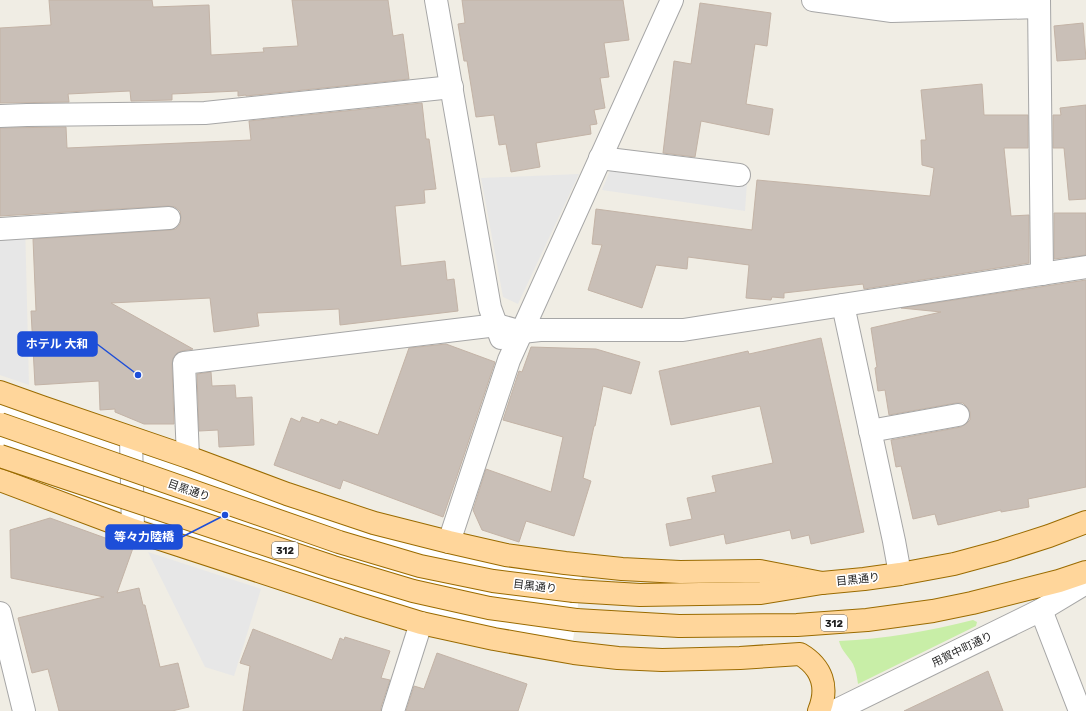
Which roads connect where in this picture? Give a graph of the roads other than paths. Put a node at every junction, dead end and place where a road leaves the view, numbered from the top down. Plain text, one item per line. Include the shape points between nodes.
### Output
1 (436, 0) edge
2 (672, 0) edge
3 (813, 0) edge
4 (1039, 3) edge
5 (452, 87) junction
6 (0, 116) edge
7 (600, 158) junction
8 (739, 175) dead end
9 (169, 218) dead end
10 (0, 229) edge
11 (1086, 267) edge
12 (1042, 274) junction
13 (843, 304) junction
14 (497, 325) junction
15 (522, 332) junction
16 (509, 360) junction
17 (0, 392) edge
18 (958, 416) dead end
19 (0, 424) edge
20 (870, 431) junction
21 (131, 438) junction
22 (0, 456) edge
23 (188, 457) junction
24 (0, 480) edge
25 (1086, 522) edge
26 (132, 530) junction
27 (449, 542) junction
28 (1086, 572) edge
29 (900, 574) junction
30 (822, 583) junction
31 (1086, 583) edge
32 (1041, 610) junction
33 (0, 613) edge
34 (421, 623) junction
35 (797, 625) junction
36 (739, 626) junction
37 (770, 642) junction
38 (800, 654) junction
39 (740, 658) junction
40 (24, 711) edge
41 (393, 711) edge
42 (819, 711) edge
43 (835, 711) edge
44 (1080, 711) edge

1 - 5 street
2 - 7 street
3 - 4 street via 892,11
4 - 12 street
5 - 6 street via 205,113
5 - 14 street via 490,308
7 - 8 street
7 - 15 street
9 - 10 street
11 - 12 street
12 - 13 street
13 - 15 street via 683,330
13 - 20 street
14 - 15 street
14 - 16 street
14 - 23 street via 184,363
15 - 16 street
16 - 27 street
17 - 21 main road
18 - 20 street
19 - 30 main road, 目黒通り / 312, bridge via 339,542 420,566 493,581 574,591 640,595 761,592
20 - 29 street
21 - 23 main road
21 - 26 street
22 - 36 main road, 312, bridge via 333,567 413,591 489,608 576,620 679,626
23 - 27 main road via 286,494 374,523
24 - 26 main road
25 - 29 main road, 目黒通り / 312 via 1002,552
26 - 34 main road
27 - 30 main road via 506,555 565,563 680,572 760,571
28 - 35 main road, 312 via 972,604 867,620
29 - 30 main road, 目黒通り / 312
31 - 32 street, 用賀中町通り
32 - 43 street, 用賀中町通り
32 - 44 street
33 - 40 street
34 - 39 main road via 494,639 618,658
34 - 41 street
35 - 36 main road, 312
35 - 37 main road
36 - 37 main road
37 - 38 main road
37 - 39 main road
38 - 39 main road
38 - 42 main road via 813,664 823,682 824,694

